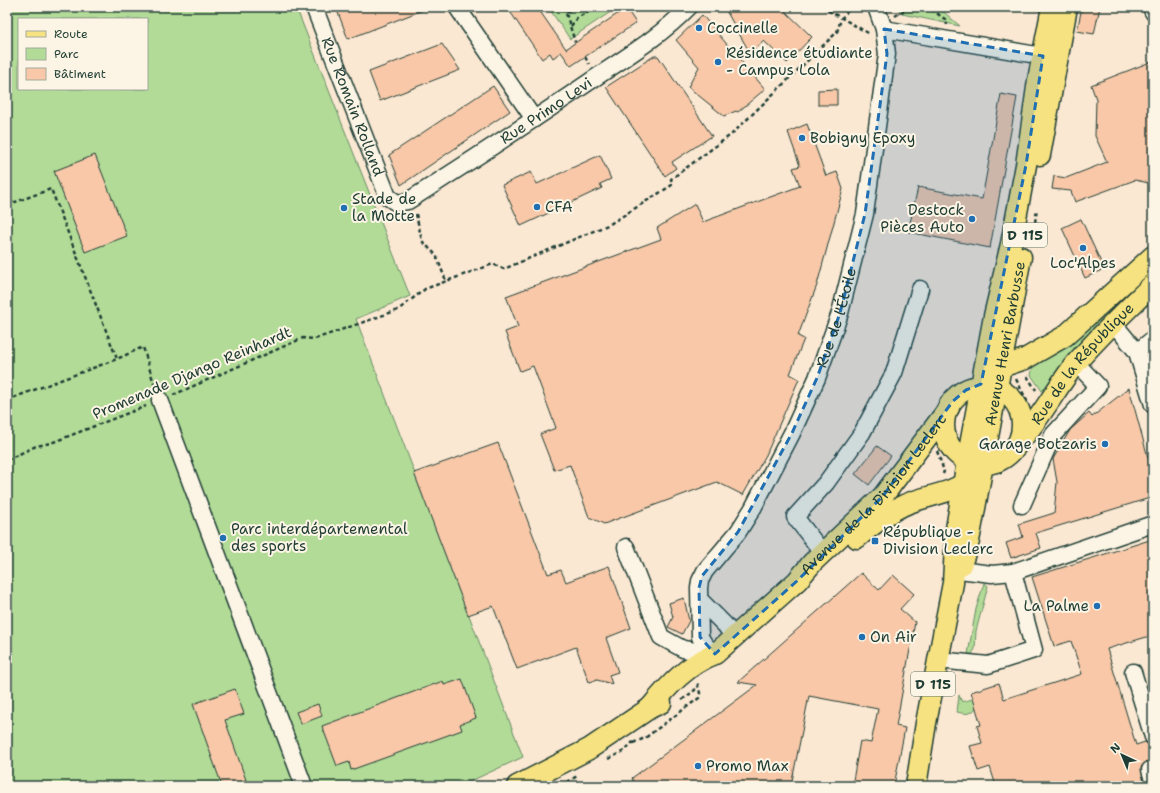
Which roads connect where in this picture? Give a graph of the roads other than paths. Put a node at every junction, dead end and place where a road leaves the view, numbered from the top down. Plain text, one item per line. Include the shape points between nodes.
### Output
1 (314, 7) edge
2 (457, 7) edge
3 (688, 7) edge
4 (876, 7) edge
5 (1052, 7) edge
6 (1067, 7) edge
7 (1151, 7) edge
8 (1153, 12) edge
9 (884, 27) junction
10 (1051, 57) junction
11 (534, 120) junction
12 (402, 202) joint
13 (1153, 256) edge
14 (1153, 284) edge
15 (920, 288) dead end
16 (1114, 324) junction
17 (1153, 339) edge
18 (1137, 352) junction
19 (1076, 363) junction
20 (1014, 366) junction
21 (989, 386) junction
22 (160, 400) road end
23 (1153, 404) edge
24 (948, 408) junction
25 (1016, 450) junction
26 (975, 462) junction
27 (964, 485) junction
28 (1022, 505) dead end
29 (1153, 524) edge
30 (626, 547) dead end
31 (824, 553) junction
32 (1013, 572) junction
33 (956, 576) junction
34 (797, 581) junction
35 (700, 600) junction
36 (734, 637) junction
37 (714, 654) junction
38 (938, 660) junction
39 (1133, 672) dead end
40 (1153, 737) edge
41 (304, 786) edge
42 (517, 786) edge
43 (916, 786) edge

1 - 12 street, Rue Romain Rolland via 388,197
2 - 11 street
3 - 11 street, Rue Primo Levi via 675,21 641,47
4 - 9 street, Rue de l'Étoile
5 - 10 main road, Avenue Henri Barbusse / D 115
6 - 10 main road, Avenue Henri Barbusse / D 115
7 - 8 street
9 - 10 street
9 - 35 street, Rue de l'Étoile via 887,54 866,206 840,313 817,378 792,433 738,532 702,576
10 - 20 main road, Avenue Henri Barbusse / D 115
10 - 21 main road, Avenue Henri Barbusse / D 115 via 1026,165
11 - 12 street, Rue Primo Levi
13 - 20 main road, Rue de la République via 1065,336
14 - 16 main road, Rue de la République
15 - 31 street via 894,373 869,420 826,483 795,517
16 - 18 street
16 - 19 main road, Rue de la République
17 - 18 street
18 - 23 street
19 - 25 main road, Rue de la République
19 - 28 street via 1098,386 1053,435
20 - 21 main road, Rue de la République
21 - 24 main road, Avenue de la Division Leclerc via 973,386
21 - 25 main road via 1012,398 1020,413 1021,430
21 - 26 main road, Avenue Henri Barbusse / D 115
22 - 41 street
24 - 26 main road via 943,420 945,436 953,451
24 - 31 main road, Avenue de la Division Leclerc via 883,496
25 - 26 main road, Rue de la République via 1002,459
26 - 27 main road, Avenue de la Division Leclerc
26 - 33 main road, Avenue Henri Barbusse / D 115 via 969,541
27 - 33 main road, Avenue Henri Barbusse / D 115 via 956,529
27 - 34 main road, Avenue de la Division Leclerc via 901,506 868,529 818,572
29 - 32 street
30 - 37 street via 661,637 683,649
31 - 34 main road, Avenue de la Division Leclerc
32 - 33 street
32 - 38 street via 1034,650 988,665
33 - 38 main road, Avenue Henri Barbusse / D 115
34 - 36 main road, Avenue de la Division Leclerc
35 - 36 street
35 - 37 street, Rue de l'Étoile via 700,637
36 - 37 main road, Avenue de la Division Leclerc
37 - 42 main road, Avenue de la Division Leclerc via 700,659 688,668 650,708 589,749
38 - 43 main road, Avenue Henri Barbusse / D 115
39 - 40 street

